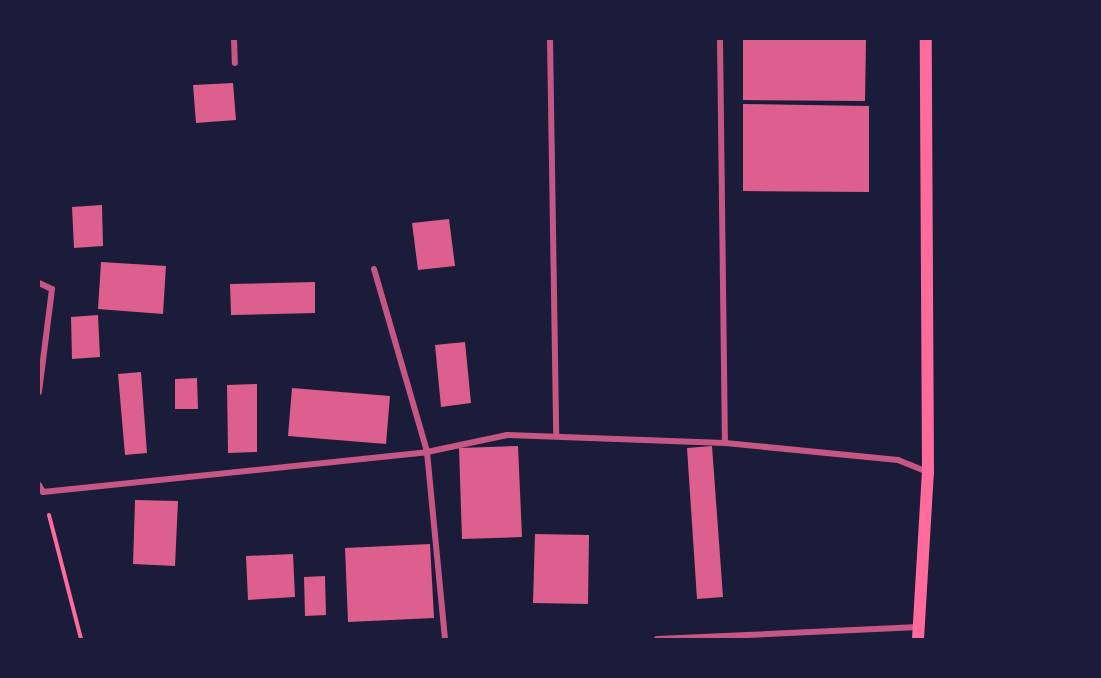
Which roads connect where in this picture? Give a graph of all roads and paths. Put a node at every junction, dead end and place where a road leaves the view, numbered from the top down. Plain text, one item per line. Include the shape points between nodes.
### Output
1 (234, 39) edge
2 (550, 39) edge
3 (720, 39) edge
4 (926, 39) edge
5 (235, 63) dead end
6 (374, 269) dead end
7 (39, 283) edge
8 (39, 392) edge
9 (556, 436) junction
10 (725, 443) junction
11 (427, 452) junction
12 (928, 473) junction
13 (39, 485) edge
14 (43, 492) junction
15 (919, 633) edge
16 (81, 639) edge
17 (445, 639) edge
18 (657, 639) edge

1 - 5 street
2 - 9 street
3 - 10 street
4 - 12 main road
6 - 11 street
7 - 8 street via 52,290
9 - 10 street
9 - 11 street via 507,435
10 - 12 street via 898,460
11 - 14 street
11 - 17 street
12 - 15 main road
13 - 14 street
14 - 16 path
15 - 18 street

